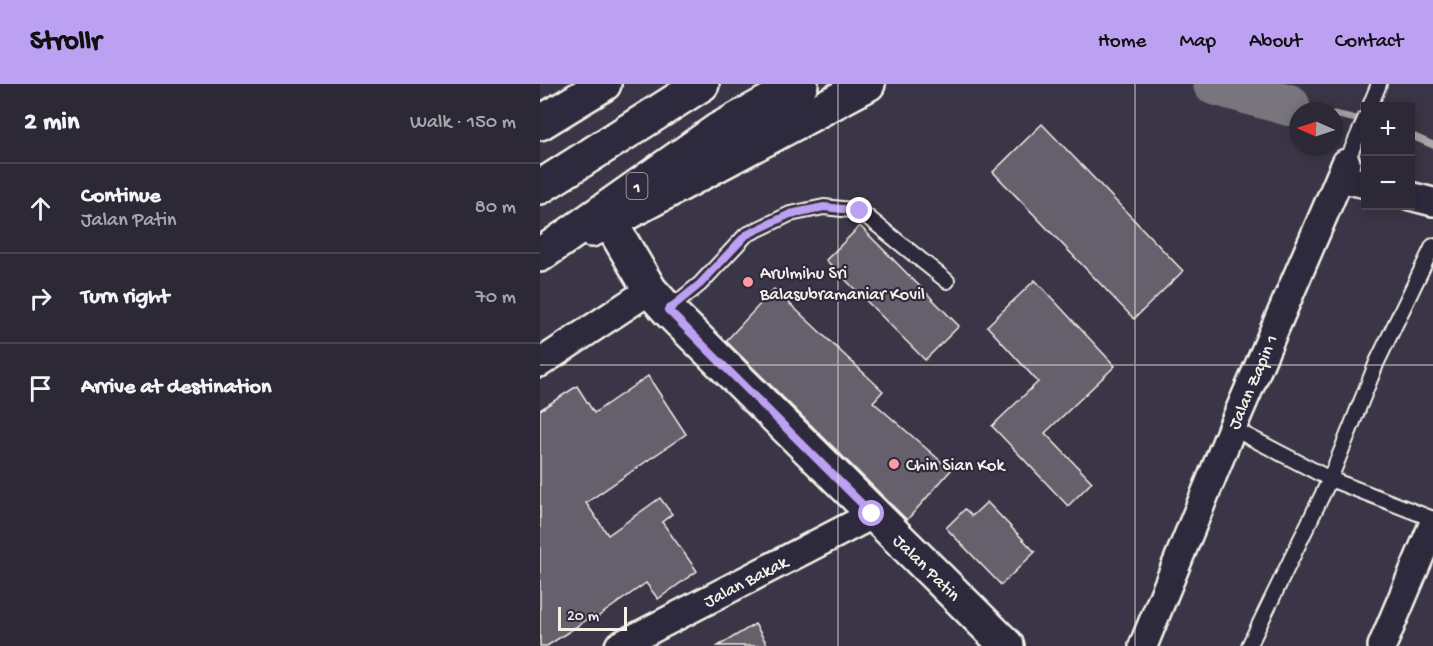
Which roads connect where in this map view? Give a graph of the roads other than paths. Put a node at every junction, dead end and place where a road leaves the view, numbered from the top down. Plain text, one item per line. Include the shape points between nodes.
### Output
1 (604, 84) edge
2 (801, 84) edge
3 (868, 84) edge
4 (1379, 84) edge
5 (700, 85) edge
6 (1372, 102) edge
7 (540, 123) edge
8 (1361, 132) edge
9 (1350, 175) edge
10 (540, 187) edge
11 (1415, 197) edge
12 (1433, 202) edge
13 (610, 222) junction
14 (1433, 246) edge
15 (548, 249) edge
16 (947, 280) dead end
17 (659, 300) junction
18 (540, 363) edge
19 (1232, 428) junction
20 (1330, 479) junction
21 (872, 514) junction
22 (1433, 519) edge
23 (1433, 525) edge
24 (619, 646) edge
25 (1007, 646) edge
26 (1143, 646) edge
27 (1249, 646) edge
28 (1382, 646) edge

1 - 7 main road
2 - 15 main road, 1 via 718,130
3 - 13 main road
4 - 6 lane
5 - 10 main road
8 - 9 lane, Jalan Zapin 1
9 - 19 street, Jalan Zapin 1
11 - 12 street
13 - 15 main road
13 - 17 main road, Jalan Patin
14 - 20 lane via 1377,362
16 - 17 lane via 860,211 824,207 790,214 746,235 700,284
17 - 18 street
17 - 21 main road, Jalan Patin
19 - 20 lane
19 - 26 street, Jalan Zapin 1
20 - 22 lane
20 - 27 lane
21 - 24 street, Jalan Bakak
21 - 25 main road, Jalan Patin
23 - 28 street

